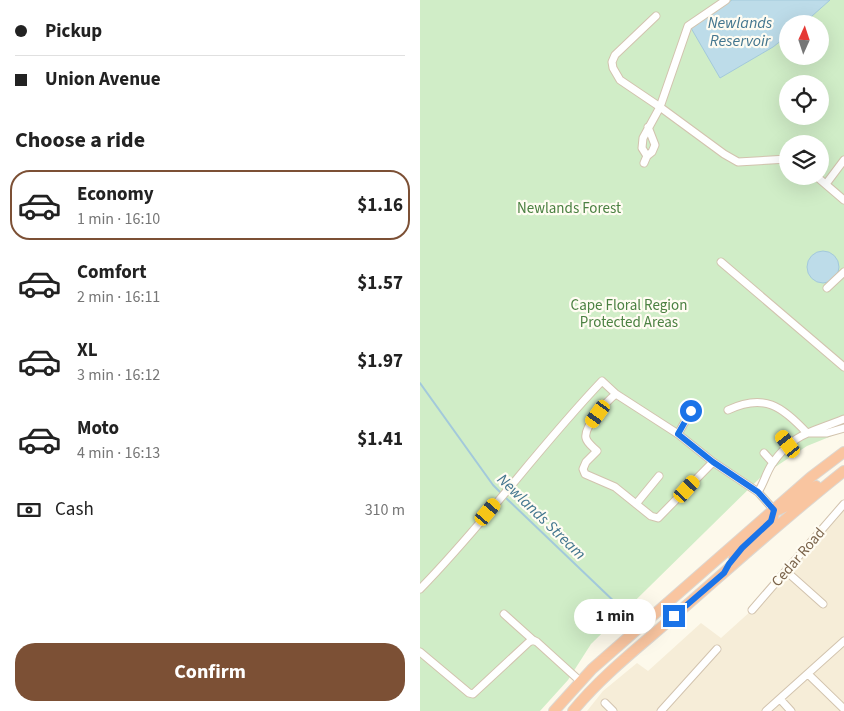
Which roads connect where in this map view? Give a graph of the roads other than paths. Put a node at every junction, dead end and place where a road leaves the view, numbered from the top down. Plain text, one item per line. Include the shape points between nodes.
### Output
1 (726, 0) edge
2 (656, 16) dead end
3 (660, 107) junction
4 (648, 127) junction
5 (779, 160) edge
6 (844, 160) edge
7 (829, 180) edge
8 (827, 185) edge
9 (844, 200) edge
10 (721, 262) dead end
11 (844, 272) edge
12 (827, 288) dead end
13 (844, 367) edge
14 (616, 394) junction
15 (728, 410) dead end
16 (691, 411) dead end
17 (844, 419) edge
18 (844, 428) edge
19 (807, 433) junction
20 (678, 434) junction
21 (782, 435) dead end
22 (788, 444) junction
23 (844, 452) edge
24 (764, 453) dead end
25 (713, 462) junction
26 (773, 463) junction
27 (844, 469) edge
28 (659, 476) dead end
29 (758, 492) junction
30 (636, 504) junction
31 (844, 505) edge
32 (774, 510) junction
33 (786, 571) junction
34 (724, 573) junction
35 (420, 589) edge
36 (823, 604) dead end
37 (752, 610) dead end
38 (504, 614) dead end
39 (533, 640) junction
40 (844, 641) edge
41 (717, 649) dead end
42 (420, 652) edge
43 (808, 674) junction
44 (580, 681) junction
45 (780, 699) junction
46 (605, 703) dead end
47 (844, 709) edge
48 (554, 711) edge
49 (573, 711) edge
50 (613, 711) edge
51 (661, 711) edge
52 (766, 711) edge
53 (791, 711) edge

1 - 3 street via 688,26
2 - 3 street via 620,48 612,62 620,80
3 - 4 street
3 - 5 street via 738,162
4 - 4 street via 655,145 645,160 642,142
6 - 7 street
8 - 9 street
10 - 13 street
11 - 12 street
14 - 20 street
14 - 30 street via 588,428 586,438 597,450 586,462 583,472 615,487
14 - 35 street via 602,381
15 - 19 street via 745,403 768,404 789,414
16 - 20 street
17 - 19 street
18 - 19 street
19 - 22 street
20 - 25 street
21 - 22 street
22 - 26 street
23 - 32 highway
24 - 26 street
25 - 29 street
25 - 30 street via 658,518
26 - 29 street
27 - 32 highway via 790,505
27 - 34 highway
28 - 30 street
29 - 32 street
31 - 33 street, Cedar Road
32 - 34 highway via 771,521 742,548
32 - 44 highway
33 - 36 street
33 - 37 street, Cedar Road
34 - 49 highway via 599,683
38 - 39 street
39 - 42 street via 473,694
39 - 44 street
40 - 43 street
41 - 51 street
43 - 45 street
43 - 47 street
44 - 48 highway
45 - 52 street
45 - 53 street
46 - 50 street

